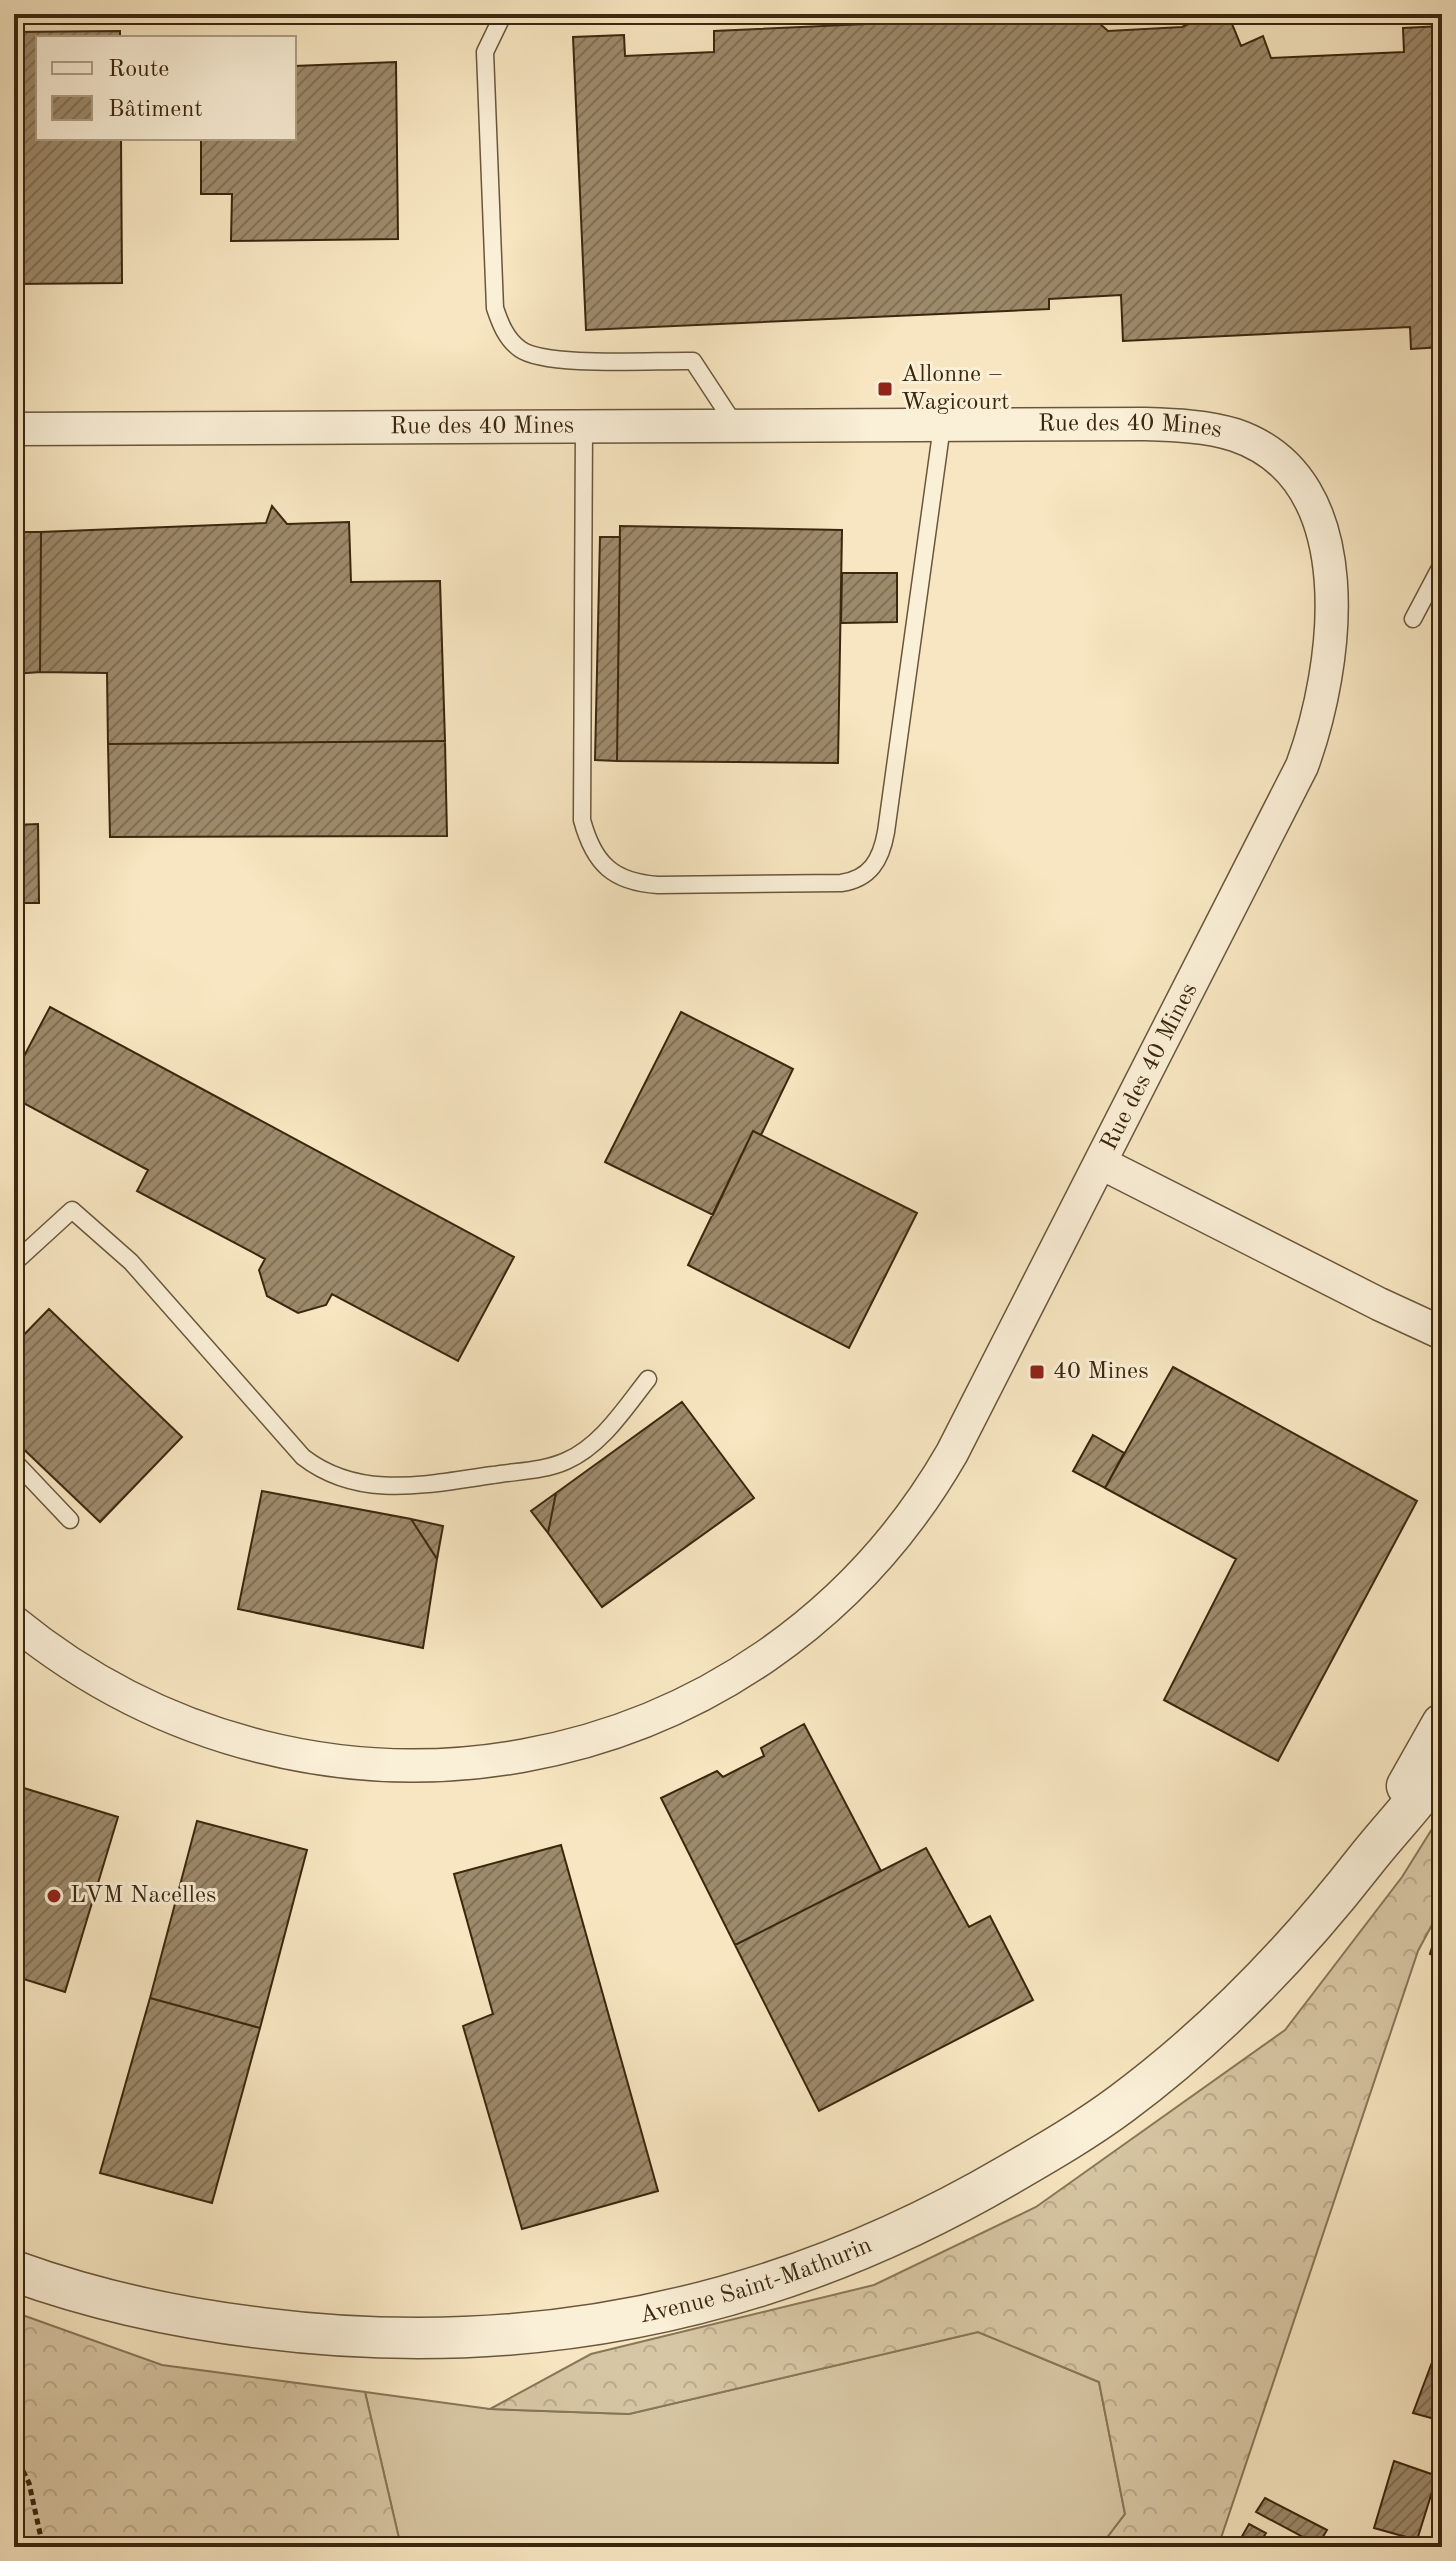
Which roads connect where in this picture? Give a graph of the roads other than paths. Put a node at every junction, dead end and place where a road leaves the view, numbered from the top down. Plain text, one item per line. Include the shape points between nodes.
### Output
1 (507, 14) edge
2 (584, 426) junction
3 (736, 426) junction
4 (942, 426) junction
5 (14, 429) edge
6 (1442, 564) edge
7 (1413, 619) dead end
8 (1101, 1163) junction
9 (14, 1263) edge
10 (1399, 1312) junction
11 (1442, 1317) edge
12 (1442, 1333) edge
13 (648, 1379) dead end
14 (14, 1461) edge
15 (70, 1520) dead end
16 (14, 1622) edge
17 (1442, 1724) edge
18 (1442, 1766) edge
19 (1366, 1859) junction
20 (14, 2271) edge

1 - 3 lane via 485,52 495,308 509,340 539,357 693,361
2 - 3 street, Rue des 40 Mines
2 - 4 lane via 582,820 588,842 617,876 658,885 841,883 864,876 880,858
2 - 5 street, Rue des 40 Mines
3 - 4 street, Rue des 40 Mines
4 - 8 street, Rue des 40 Mines via 1144,424 1236,435 1284,466 1317,513 1326,543 1331,617 1315,730 1286,799
6 - 7 lane
8 - 10 street, Rue des 40 Mines
8 - 16 street, Rue des 40 Mines via 952,1453 894,1540 856,1582 793,1636 734,1677 659,1716 545,1753 465,1763 378,1765 311,1758 226,1736 144,1706 68,1664
9 - 13 lane via 72,1210 131,1262 303,1457 322,1471 372,1485 432,1484 567,1461 604,1433
10 - 11 street, Rue des 40 Mines
10 - 12 street, Rue des 40 Mines
14 - 15 lane
17 - 19 street
18 - 19 street
19 - 20 street, Avenue Saint-Mathurin via 1282,1960 1220,2022 1123,2103 948,2209 756,2288 577,2328 418,2340 215,2322 138,2307

